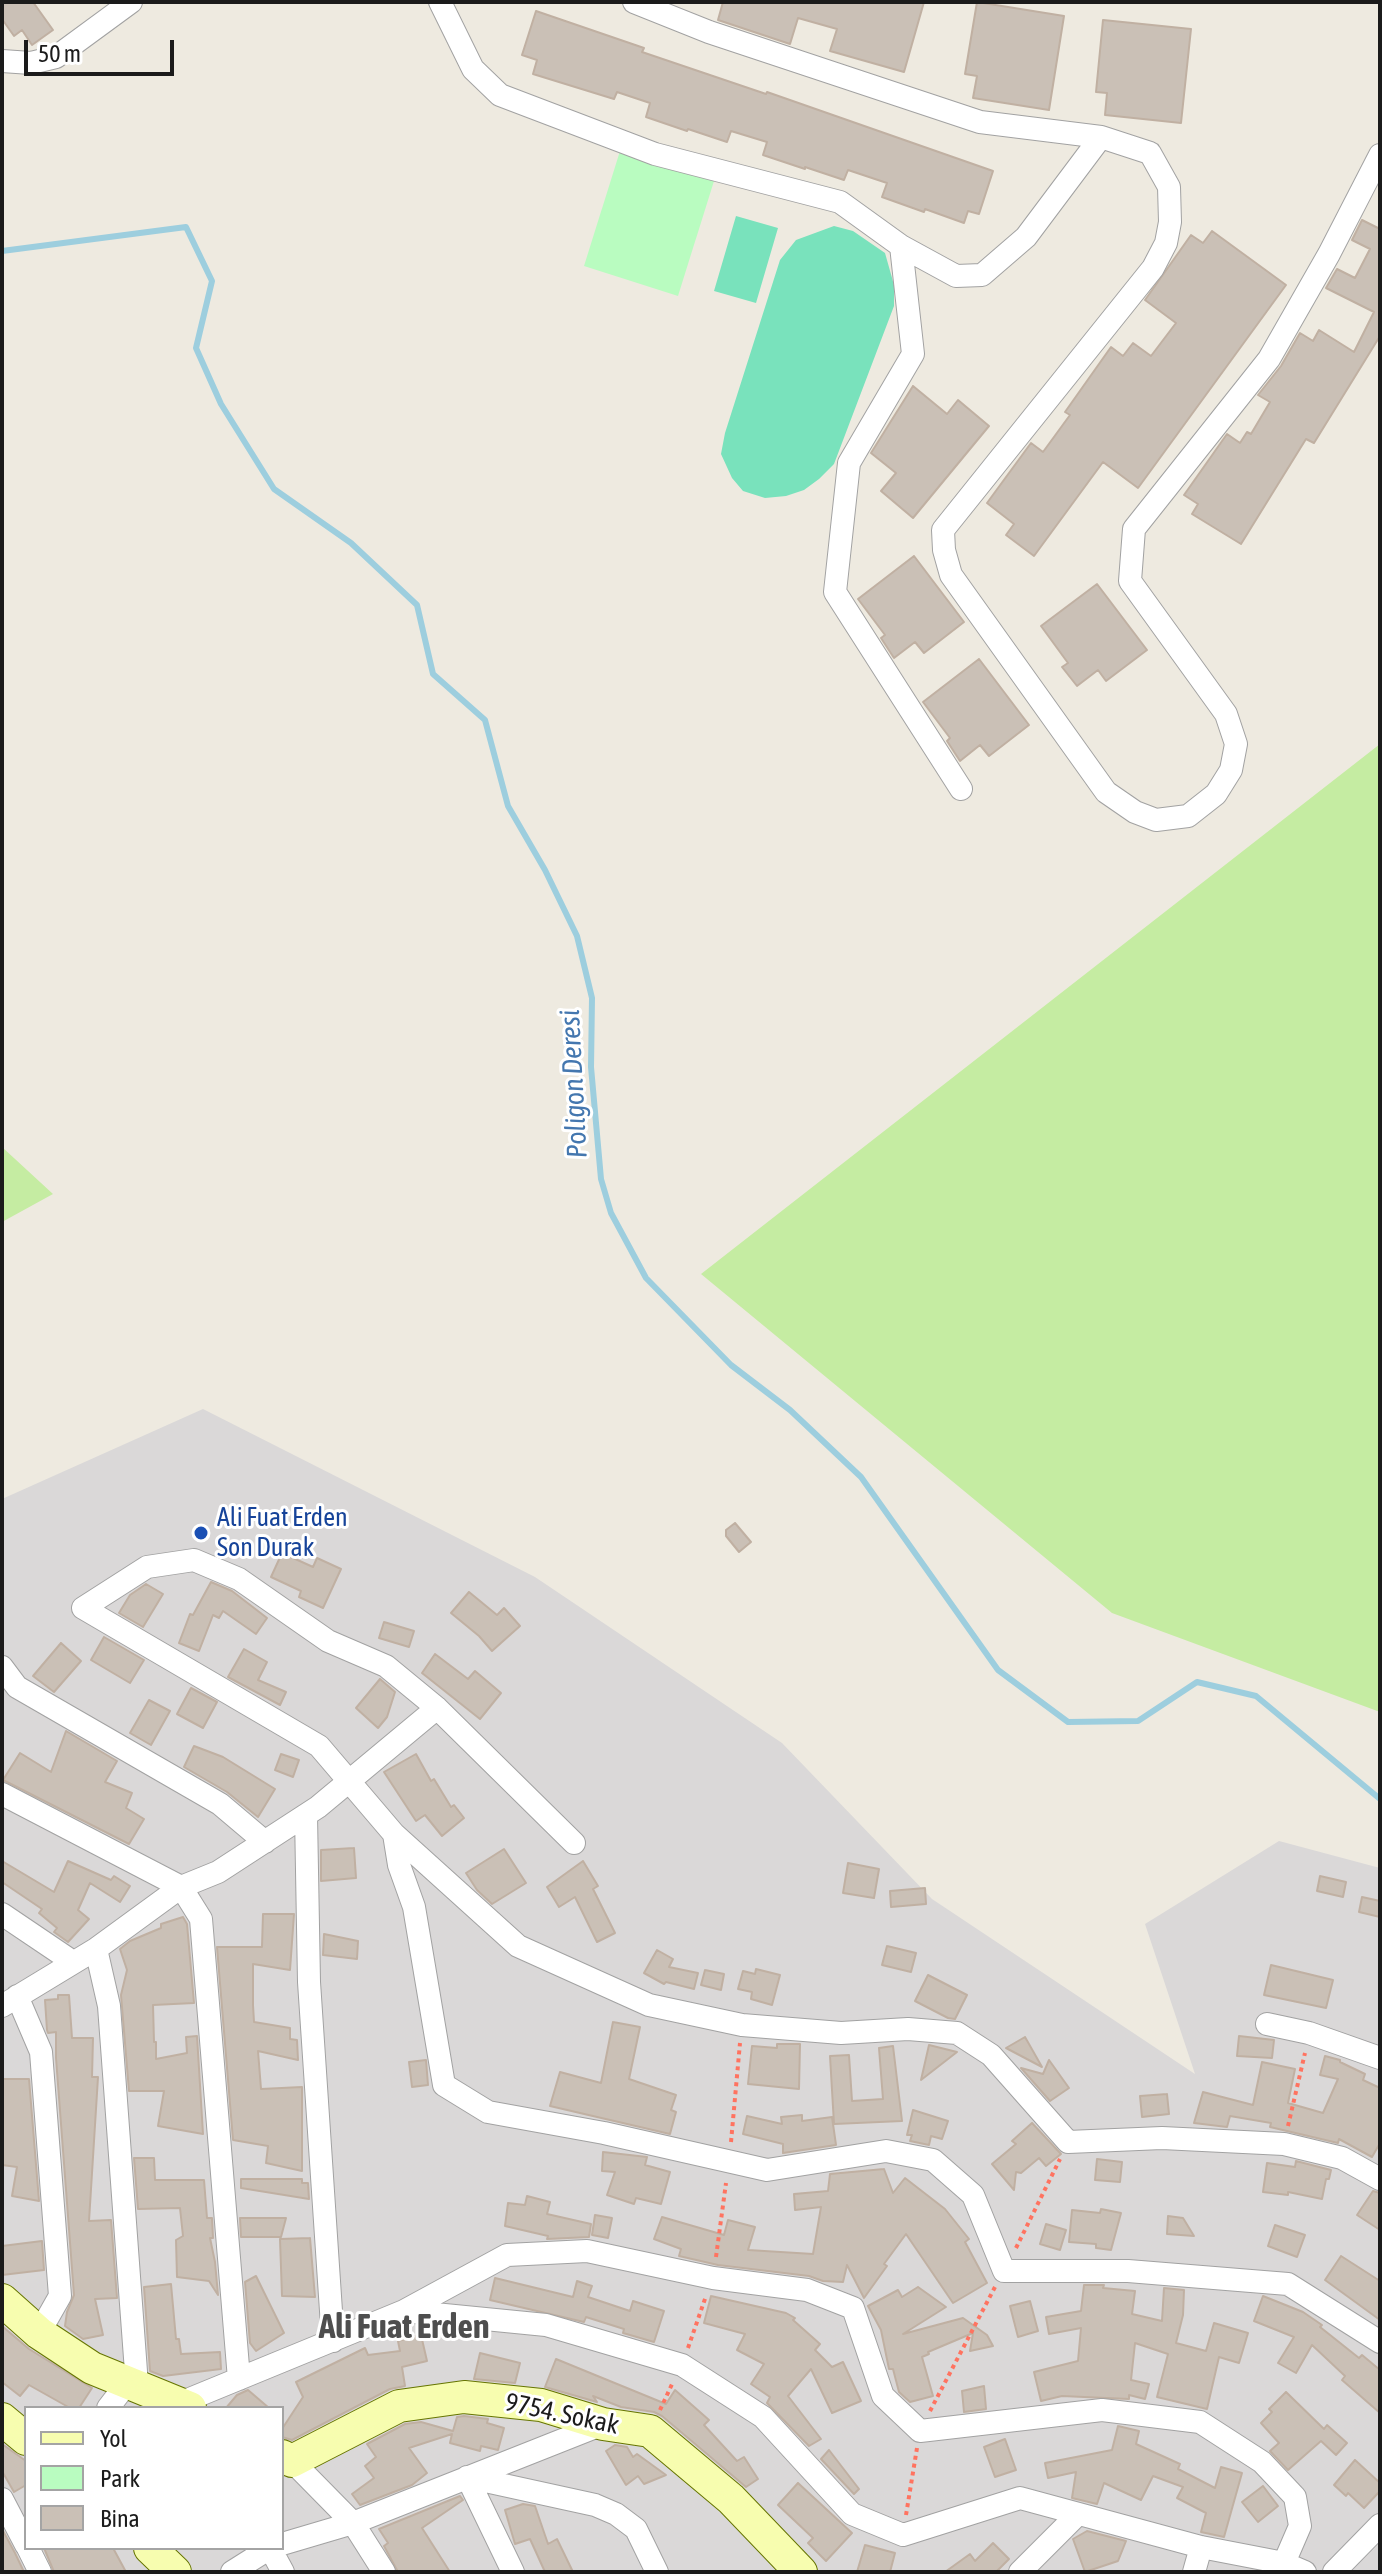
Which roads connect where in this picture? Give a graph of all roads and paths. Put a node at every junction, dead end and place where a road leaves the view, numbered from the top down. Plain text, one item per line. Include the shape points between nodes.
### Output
1 (131, 2) edge
2 (440, 2) edge
3 (634, 2) edge
4 (2, 61) edge
5 (1101, 137) junction
6 (1380, 155) edge
7 (901, 246) junction
8 (961, 789) dead end
9 (2, 1667) edge
10 (437, 1708) junction
11 (350, 1781) junction
12 (2, 1794) edge
13 (306, 1815) junction
14 (394, 1834) junction
15 (265, 1842) junction
16 (574, 1843) dead end
17 (181, 1887) junction
18 (2, 1914) edge
19 (96, 1949) junction
20 (73, 1962) junction
21 (10, 2001) edge
22 (1267, 2024) dead end
23 (742, 2025) junction
24 (1309, 2033) junction
25 (1380, 2058) edge
26 (1068, 2142) junction
27 (1284, 2144) junction
28 (730, 2161) junction
29 (1380, 2179) edge
30 (1004, 2271) junction
31 (713, 2278) junction
32 (2, 2300) edge
33 (404, 2311) junction
34 (39, 2333) junction
35 (333, 2341) junction
36 (1380, 2342) edge
37 (682, 2365) junction
38 (239, 2379) junction
39 (132, 2384) junction
40 (185, 2405) edge
41 (110, 2406) edge
42 (2, 2419) edge
43 (603, 2424) junction
44 (650, 2431) junction
45 (920, 2431) junction
46 (24, 2437) edge
47 (287, 2459) edge
48 (467, 2477) junction
49 (2, 2499) edge
50 (1077, 2515) junction
51 (353, 2523) junction
52 (1380, 2525) edge
53 (903, 2535) junction
54 (24, 2540) edge
55 (284, 2543) edge
56 (1201, 2547) junction
57 (29, 2550) edge
58 (152, 2550) edge
59 (267, 2550) edge
60 (271, 2550) edge
61 (1294, 2568) edge
62 (40, 2572) edge
63 (175, 2572) edge
64 (232, 2572) edge
65 (283, 2572) edge
66 (384, 2572) edge
67 (513, 2572) edge
68 (657, 2572) edge
69 (801, 2572) edge
70 (1020, 2572) edge
71 (1194, 2572) edge
72 (1334, 2572) edge

1 - 4 street via 56,57 31,63
2 - 7 street via 473,69 500,95 655,154 840,202
3 - 5 street via 980,122
5 - 6 street via 1150,153 1169,187 1166,243 1153,268 943,530 944,550 951,575 1106,792 1156,820 1188,816 1216,794 1231,770 1236,744 1226,714 1130,581 1134,529 1269,359
5 - 7 street via 1026,237 982,275 956,276
7 - 8 street via 913,354 849,463 835,592
9 - 15 street via 17,1687 220,1804
10 - 11 street
10 - 11 street via 386,1666 328,1641 239,1579 194,1560 147,1567 83,1608 319,1746
10 - 16 street
11 - 13 street
11 - 14 street
12 - 17 street
13 - 15 street
13 - 35 street via 309,1982
14 - 23 street via 518,1946 649,2005
14 - 28 street via 414,1907 444,2085 488,2112
15 - 17 street via 218,1872
17 - 19 street
17 - 38 street via 201,1919
18 - 20 street
19 - 20 street
19 - 39 street via 109,2006
20 - 21 street
21 - 34 street via 41,2052 60,2296
22 - 24 street
23 - 26 street via 841,2033 957,2033 991,2055
23 - 28 path
24 - 25 street
24 - 27 path
26 - 27 street via 1162,2138
26 - 30 path
27 - 29 street via 1342,2158
28 - 30 street via 767,2170 886,2151 933,2160 973,2195
28 - 31 path
30 - 36 street via 1128,2271 1288,2284
30 - 45 path
31 - 33 street via 587,2251 507,2255
31 - 37 path
31 - 45 street via 807,2290 853,2308 883,2396
32 - 34 street
33 - 35 street
33 - 37 street via 546,2325
34 - 39 street via 92,2368
35 - 38 street
37 - 44 path
37 - 53 street via 763,2417 852,2514
38 - 40 street
39 - 40 street
39 - 41 street
42 - 46 street
43 - 44 street, 9754. Sokak
43 - 47 street, 9754. Sokak via 541,2405 464,2397 399,2406
43 - 48 street
44 - 69 street, 9754. Sokak via 731,2499
45 - 53 path
45 - 61 street via 1102,2410 1200,2422 1262,2462 1295,2497 1300,2526
47 - 51 street
48 - 51 street
48 - 67 street
48 - 68 street via 616,2514 636,2529
49 - 54 street
50 - 53 street via 1020,2498
50 - 56 street
50 - 70 street
51 - 55 street
51 - 66 street
52 - 72 street
56 - 61 street
56 - 71 street
57 - 62 street
58 - 63 street
59 - 64 street
60 - 65 street

